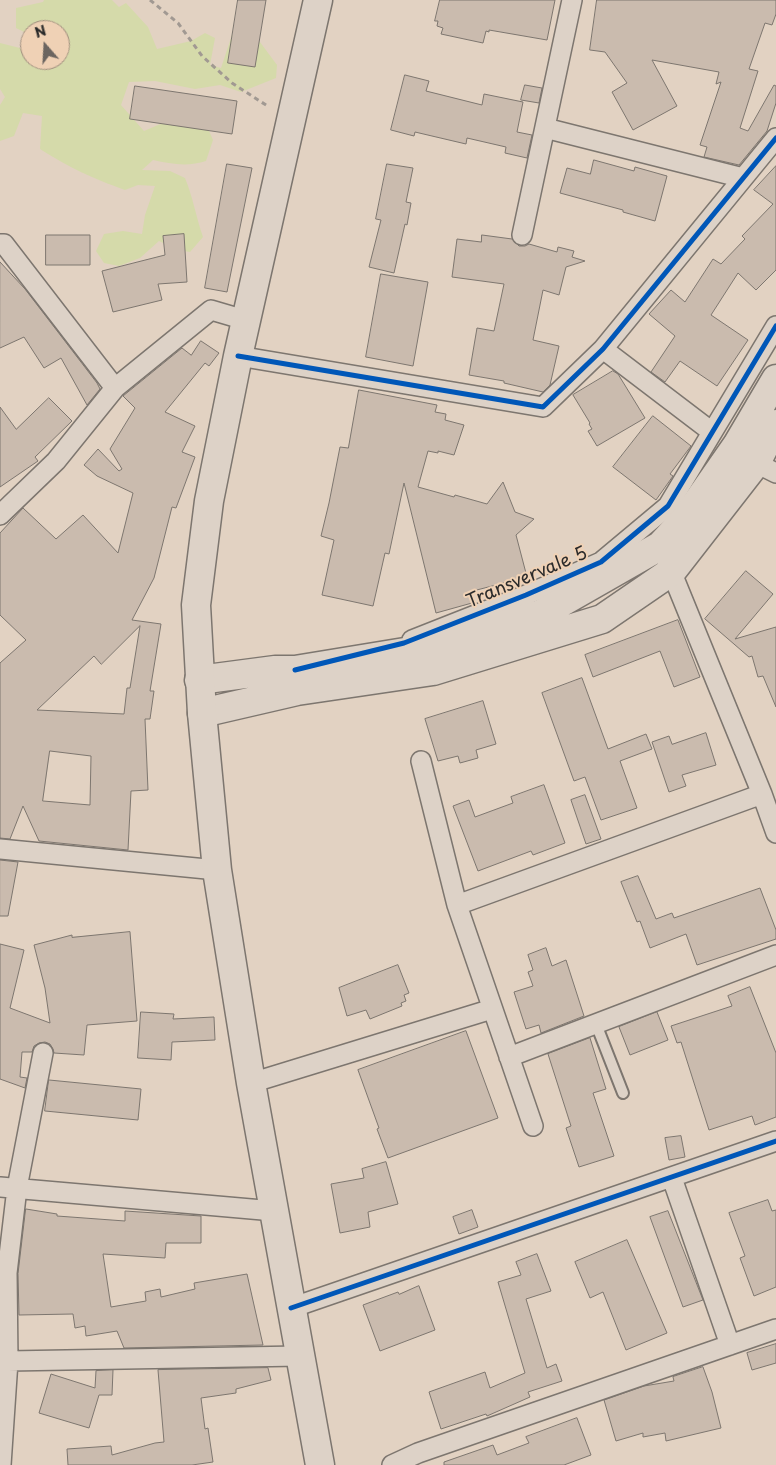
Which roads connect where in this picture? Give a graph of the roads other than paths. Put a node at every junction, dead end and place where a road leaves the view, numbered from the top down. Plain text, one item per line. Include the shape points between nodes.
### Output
1 (318, 0) edge
2 (572, 0) edge
3 (545, 128) junction
4 (776, 138) edge
5 (743, 178) junction
6 (522, 235) dead end
7 (0, 244) edge
8 (245, 320) junction
9 (776, 326) edge
10 (603, 349) junction
11 (238, 356) junction
12 (776, 379) edge
13 (115, 388) junction
14 (776, 425) edge
15 (712, 432) junction
16 (766, 468) edge
17 (0, 515) edge
18 (660, 546) junction
19 (672, 571) junction
20 (295, 670) junction
21 (199, 680) junction
22 (202, 713) junction
23 (421, 762) dead end
24 (762, 794) junction
25 (776, 833) edge
26 (0, 849) edge
27 (217, 870) junction
28 (457, 906) junction
29 (776, 955) edge
30 (492, 1009) junction
31 (596, 1024) junction
32 (43, 1053) dead end
33 (509, 1057) junction
34 (251, 1083) junction
35 (623, 1093) dead end
36 (533, 1126) dead end
37 (776, 1141) edge
38 (672, 1178) junction
39 (8, 1187) edge
40 (274, 1211) junction
41 (291, 1308) junction
42 (776, 1329) edge
43 (730, 1345) junction
44 (300, 1356) junction
45 (8, 1361) junction
46 (1, 1465) edge
47 (320, 1465) edge
48 (392, 1465) edge

1 - 8 main road
2 - 3 street
3 - 5 street
3 - 6 street
4 - 5 street
5 - 10 street
7 - 13 street via 4,244
8 - 11 main road
8 - 13 street via 211,310
9 - 15 street, Transvervale 5
10 - 11 street via 543,407
10 - 15 street
11 - 21 main road via 209,501 196,605
12 - 18 main road, Transvervale 5 via 737,445 686,518
13 - 17 street via 56,462
14 - 16 main road
15 - 20 street, Transvervale 5 via 668,506 600,562 404,643
16 - 19 main road
18 - 19 street
18 - 20 main road, Transvervale 5 via 541,614 417,650
19 - 22 main road via 602,619 434,671 297,691
19 - 24 street
20 - 21 main road, Transvervale 5
21 - 22 main road
22 - 27 main road
23 - 28 street
24 - 25 street
24 - 28 street
26 - 27 street
27 - 34 main road
28 - 30 street
29 - 31 street
30 - 33 street
30 - 34 street
31 - 33 street
31 - 35 lane
32 - 39 street
33 - 36 street
34 - 40 main road
37 - 38 street
38 - 41 street
38 - 43 street
39 - 40 street
39 - 45 street
40 - 41 main road
41 - 44 main road
42 - 43 street
43 - 48 street
44 - 45 street
44 - 47 main road
45 - 46 street

